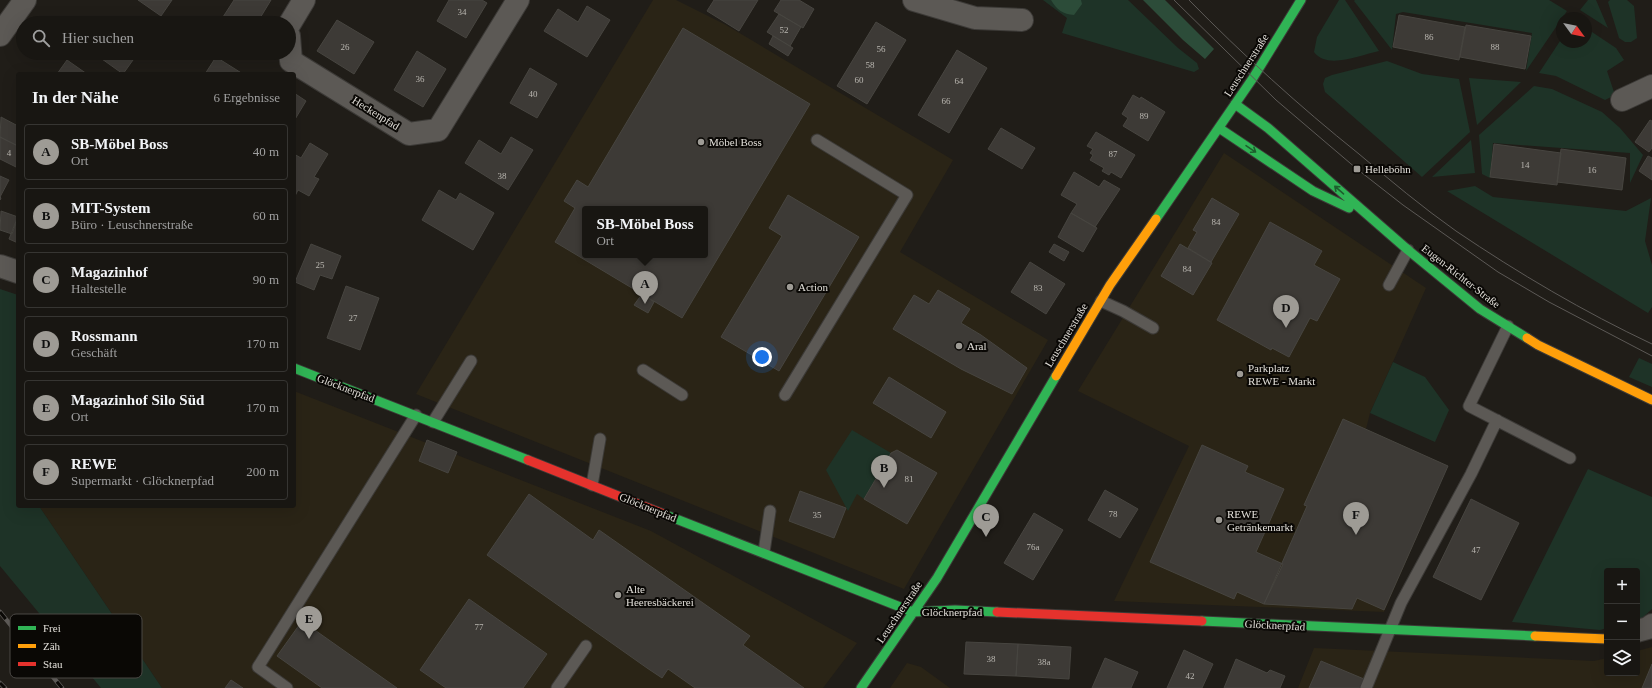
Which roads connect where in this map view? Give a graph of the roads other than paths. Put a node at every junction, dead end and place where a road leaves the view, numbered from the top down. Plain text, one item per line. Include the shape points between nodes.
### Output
1 (25, 0) edge
2 (304, 0) edge
3 (518, 0) edge
4 (914, 0) edge
5 (1301, 0) edge
6 (294, 16) edge
7 (1022, 20) dead end
8 (0, 35) edge
9 (291, 60) edge
10 (1652, 86) edge
11 (1622, 100) dead end
12 (1235, 104) junction
13 (1219, 128) junction
14 (817, 140) dead end
15 (1368, 216) junction
16 (1408, 250) junction
17 (0, 266) edge
18 (16, 271) edge
19 (1389, 285) dead end
20 (1101, 301) junction
21 (1508, 326) junction
22 (1153, 328) dead end
23 (471, 361) dead end
24 (296, 369) edge
25 (643, 370) dead end
26 (682, 395) dead end
27 (785, 395) dead end
28 (1652, 400) edge
29 (416, 415) junction
30 (1497, 420) junction
31 (433, 422) junction
32 (600, 439) dead end
33 (1570, 458) dead end
34 (592, 485) junction
35 (770, 511) dead end
36 (764, 552) junction
37 (913, 612) junction
38 (1652, 625) edge
39 (1391, 630) junction
40 (1640, 630) edge
41 (1604, 640) edge
42 (586, 646) dead end
43 (287, 688) edge
44 (557, 688) edge
45 (861, 688) edge
46 (1366, 688) edge

1 - 8 street
2 - 6 street
3 - 9 street, Heckenpfad via 438,130 409,134
4 - 7 street via 975,18
5 - 12 main road, Leuschnerstraße
10 - 11 street
12 - 13 main road, Leuschnerstraße
15 -> 12 main road, Eugen-Richter-Straße via 1268,128
13 -> 15 main road, Eugen-Richter-Straße via 1313,191
13 - 20 main road, Leuschnerstraße via 1141,238
14 - 27 lane via 907,196
15 - 16 main road, Eugen-Richter-Straße
16 - 19 lane
16 - 21 main road, Eugen-Richter-Straße via 1480,308
17 - 18 street
20 - 22 lane
20 - 37 main road, Leuschnerstraße via 937,578
21 - 28 main road, Eugen-Richter-Straße via 1538,345
21 - 30 lane via 1469,406
23 - 31 lane
24 - 29 main road, Glöcknerpfad
25 - 26 lane
29 - 31 main road, Glöcknerpfad
29 - 43 lane via 258,667
30 - 33 lane
30 - 39 lane via 1402,603
31 - 34 main road, Glöcknerpfad
32 - 34 lane
34 - 36 main road, Glöcknerpfad
35 - 36 lane
36 - 37 main road, Glöcknerpfad
37 - 39 main road, Glöcknerpfad via 963,610
37 - 45 main road, Leuschnerstraße
38 - 40 street
39 - 41 main road, Glöcknerpfad
39 - 46 lane
42 - 44 lane

